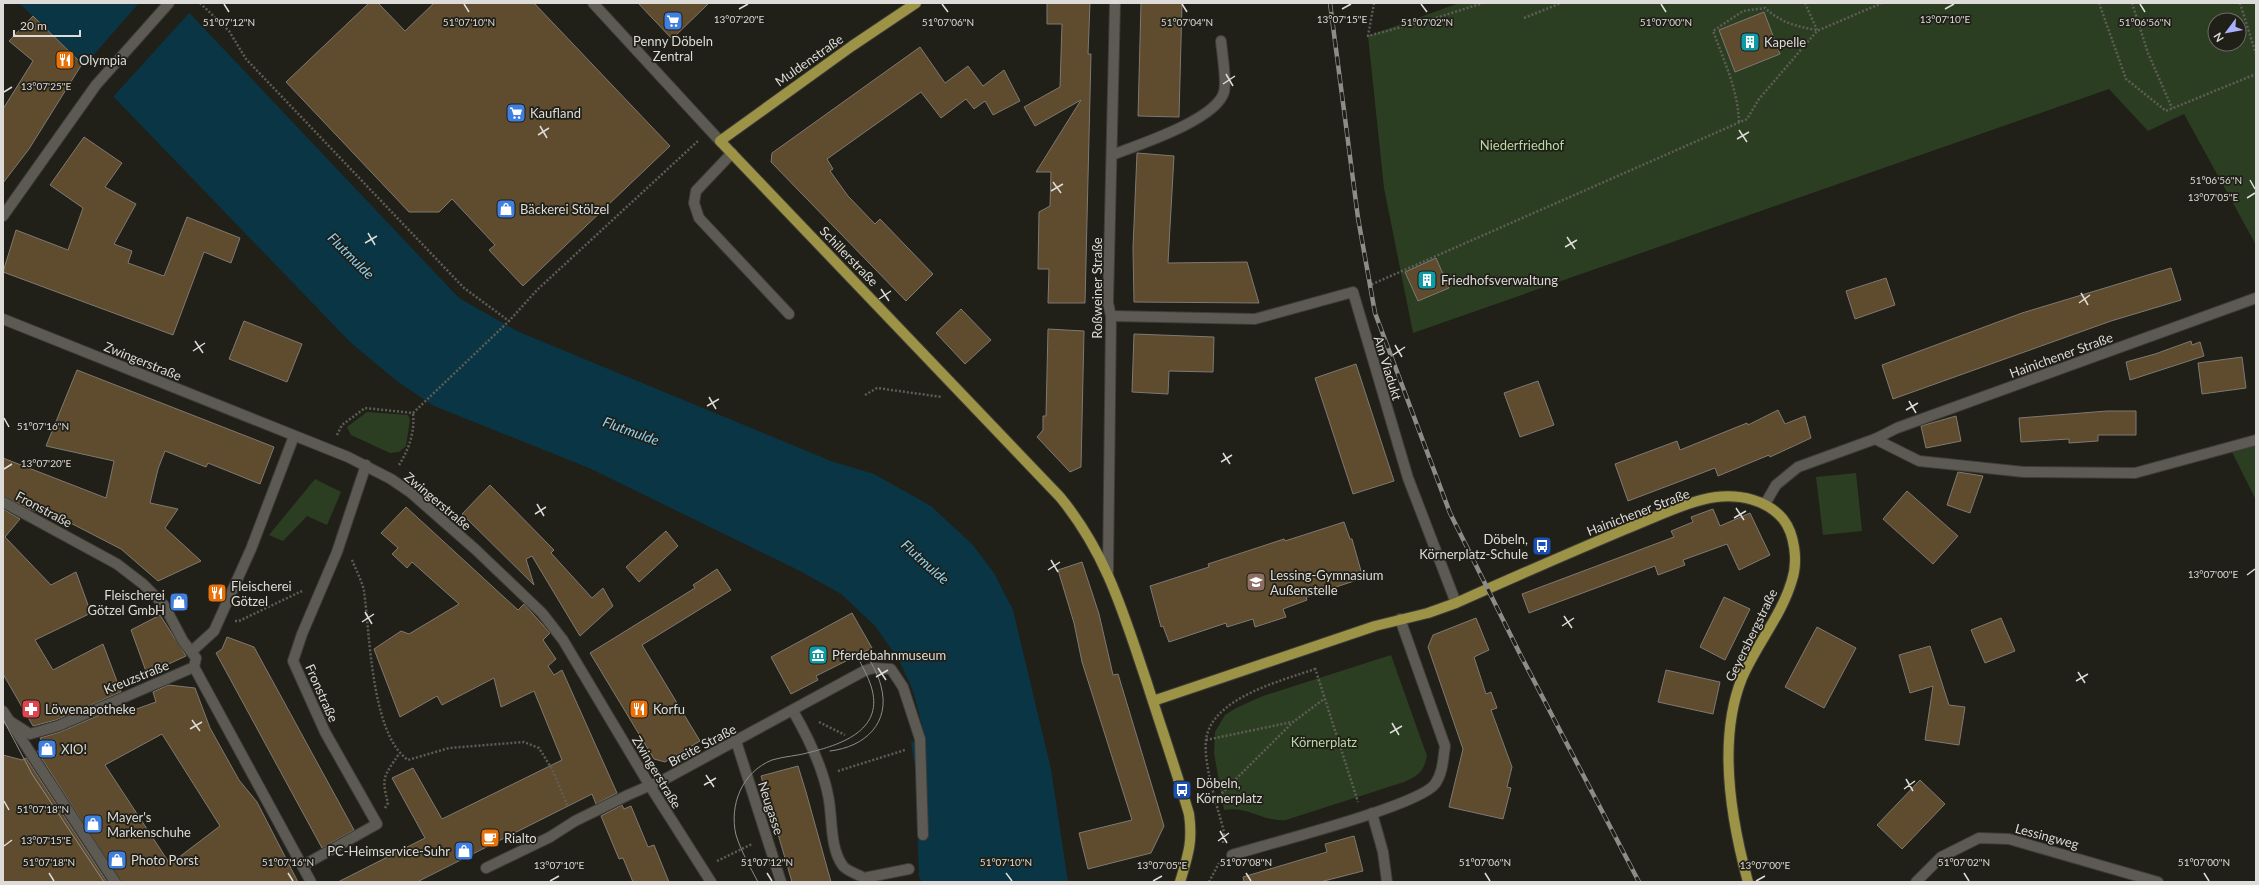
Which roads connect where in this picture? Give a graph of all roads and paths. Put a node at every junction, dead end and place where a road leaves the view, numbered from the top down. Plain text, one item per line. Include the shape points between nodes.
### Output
1 (169, 3) edge
2 (200, 3) edge
3 (593, 3) edge
4 (916, 3) edge
5 (1116, 3) edge
6 (1374, 3) edge
7 (1483, 3) edge
8 (1561, 3) edge
9 (1805, 3) edge
10 (1882, 3) edge
11 (2099, 3) edge
12 (2132, 3) edge
13 (2240, 3) edge
14 (1552, 5) edge
15 (1524, 18) dead end
16 (1817, 30) junction
17 (1221, 41) dead end
18 (2256, 54) edge
19 (2256, 74) edge
20 (2172, 108) junction
21 (1739, 122) junction
22 (709, 130) junction
23 (720, 141) junction
24 (732, 153) junction
25 (1112, 155) junction
26 (3, 216) edge
27 (1353, 292) junction
28 (2256, 298) edge
29 (789, 314) dead end
30 (1111, 316) junction
31 (3, 319) edge
32 (509, 321) junction
33 (865, 395) dead end
34 (970, 401) junction
35 (413, 413) junction
36 (294, 436) junction
37 (1875, 439) junction
38 (2256, 440) edge
39 (331, 452) junction
40 (366, 465) junction
41 (391, 479) junction
42 (3, 502) edge
43 (1765, 504) junction
44 (342, 535) junction
45 (1108, 572) junction
46 (324, 581) junction
47 (1456, 603) junction
48 (219, 620) junction
49 (1400, 620) junction
50 (1308, 648) junction
51 (192, 651) junction
52 (194, 667) junction
53 (1315, 669) junction
54 (1324, 699) junction
55 (1153, 701) junction
56 (3, 710) edge
57 (793, 711) junction
58 (6, 721) edge
59 (1293, 722) junction
60 (1206, 740) junction
61 (736, 741) junction
62 (399, 754) junction
63 (907, 757) dead end
64 (823, 776) junction
65 (650, 786) junction
66 (1216, 799) junction
67 (1368, 814) junction
68 (575, 821) junction
69 (377, 824) junction
70 (923, 835) dead end
71 (767, 838) junction
72 (1222, 845) dead end
73 (1232, 854) dead end
74 (304, 865) junction
75 (486, 868) dead end
76 (702, 869) junction
77 (909, 869) dead end
78 (115, 882) edge
79 (312, 882) edge
80 (711, 882) edge
81 (781, 882) edge
82 (1180, 882) edge
83 (1387, 882) edge
84 (1748, 882) edge
85 (1916, 882) edge
86 (2158, 882) edge

1 - 26 street via 96,85
2 - 32 path via 229,31 246,59 464,288
3 - 22 street, Schillerstraße
4 - 23 main road, Muldenstraße
5 - 25 street, Roßweiner Straße
6 - 7 path via 1368,36
8 - 14 path
9 - 16 path
10 - 16 path
11 - 20 path via 2126,79 2166,111
12 - 20 path via 2148,53
13 - 18 path
14 - 15 path
16 - 21 path via 1758,99 1747,119
16 - 21 path via 1775,18 1765,8 1743,11 1713,31 1734,85 1739,104
17 - 25 street via 1224,90 1221,100 1187,125
19 - 20 path
21 - 27 path
22 - 23 street, Schillerstraße
22 - 32 path via 537,290
23 - 24 main road, Schillerstraße
24 - 29 street via 696,191 694,203 699,218
24 - 34 main road, Schillerstraße
25 - 30 street, Roßweiner Straße via 1108,303
27 - 30 street via 1254,319
27 - 47 street, Am Viadukt via 1408,478
28 - 37 street, Hainichener Straße via 1897,428
30 - 45 street, Roßweiner Straße
31 - 36 street, Zwingerstraße
32 - 35 path
33 - 34 path via 877,388
34 - 45 main road, Schillerstraße via 1081,522
35 - 39 path via 365,408 342,426 334,438
35 - 41 path via 408,450
36 - 39 street, Zwingerstraße
36 - 48 street via 251,549
37 - 38 street via 1919,460 2024,472 2135,472
37 - 43 street, Hainichener Straße via 1798,467 1776,485
39 - 40 street, Zwingerstraße
40 - 41 street, Zwingerstraße
40 - 44 street, Fronstraße
41 - 65 street, Zwingerstraße via 450,527 542,613 563,640
42 - 51 street, Fronstraße via 116,564 132,576 164,605 183,641
43 - 47 main road, Hainichener Straße via 1749,498 1731,496 1715,497 1692,504 1551,560
43 - 84 main road, Geyersbergstraße via 1788,526 1795,560 1793,579 1742,678 1733,708 1729,771 1739,850
44 - 46 street, Fronstraße
44 - 62 path via 364,590 372,661 383,720
45 - 55 main road
46 - 48 path via 240,621
46 - 69 street, Fronstraße via 293,661 325,732
47 - 49 main road, Hainichener Straße
48 - 51 street via 214,631
49 - 50 main road
49 - 67 street via 1445,746 1442,768 1435,785 1420,796
50 - 53 path
50 - 55 main road
51 - 52 street via 196,658
52 - 58 street, Kreuzstraße via 58,726 30,734
52 - 74 street
53 - 54 path
53 - 60 path via 1268,685 1234,702 1215,718
54 - 59 path
54 - 67 path
55 - 82 main road via 1189,814 1192,834
56 - 58 street
57 - 61 street, Breite Straße
57 - 64 street via 808,737
57 - 70 street, Breite Straße via 864,670 891,669 903,687 920,739
58 - 78 street
59 - 60 path
59 - 66 path
60 - 66 path via 1206,753
61 - 65 street, Breite Straße
61 - 71 street, Neugasse
62 - 68 path via 408,760 449,748 524,742 539,748 552,769
62 - 69 path via 385,775 383,785 388,803
63 - 64 path via 907,750
64 - 77 street via 829,796 835,847 844,866 864,878
65 - 68 street, Breite Straße
65 - 76 street, Zwingerstraße
66 - 72 path via 1224,832
67 - 73 street
67 - 83 street via 1383,852
68 - 75 street, Breite Straße via 550,837
69 - 74 street
71 - 76 path via 741,848
71 - 81 street, Neugasse
74 - 79 street
76 - 80 street, Zwingerstraße
85 - 86 street, Lessingweg via 1941,857 1979,838 2009,839

